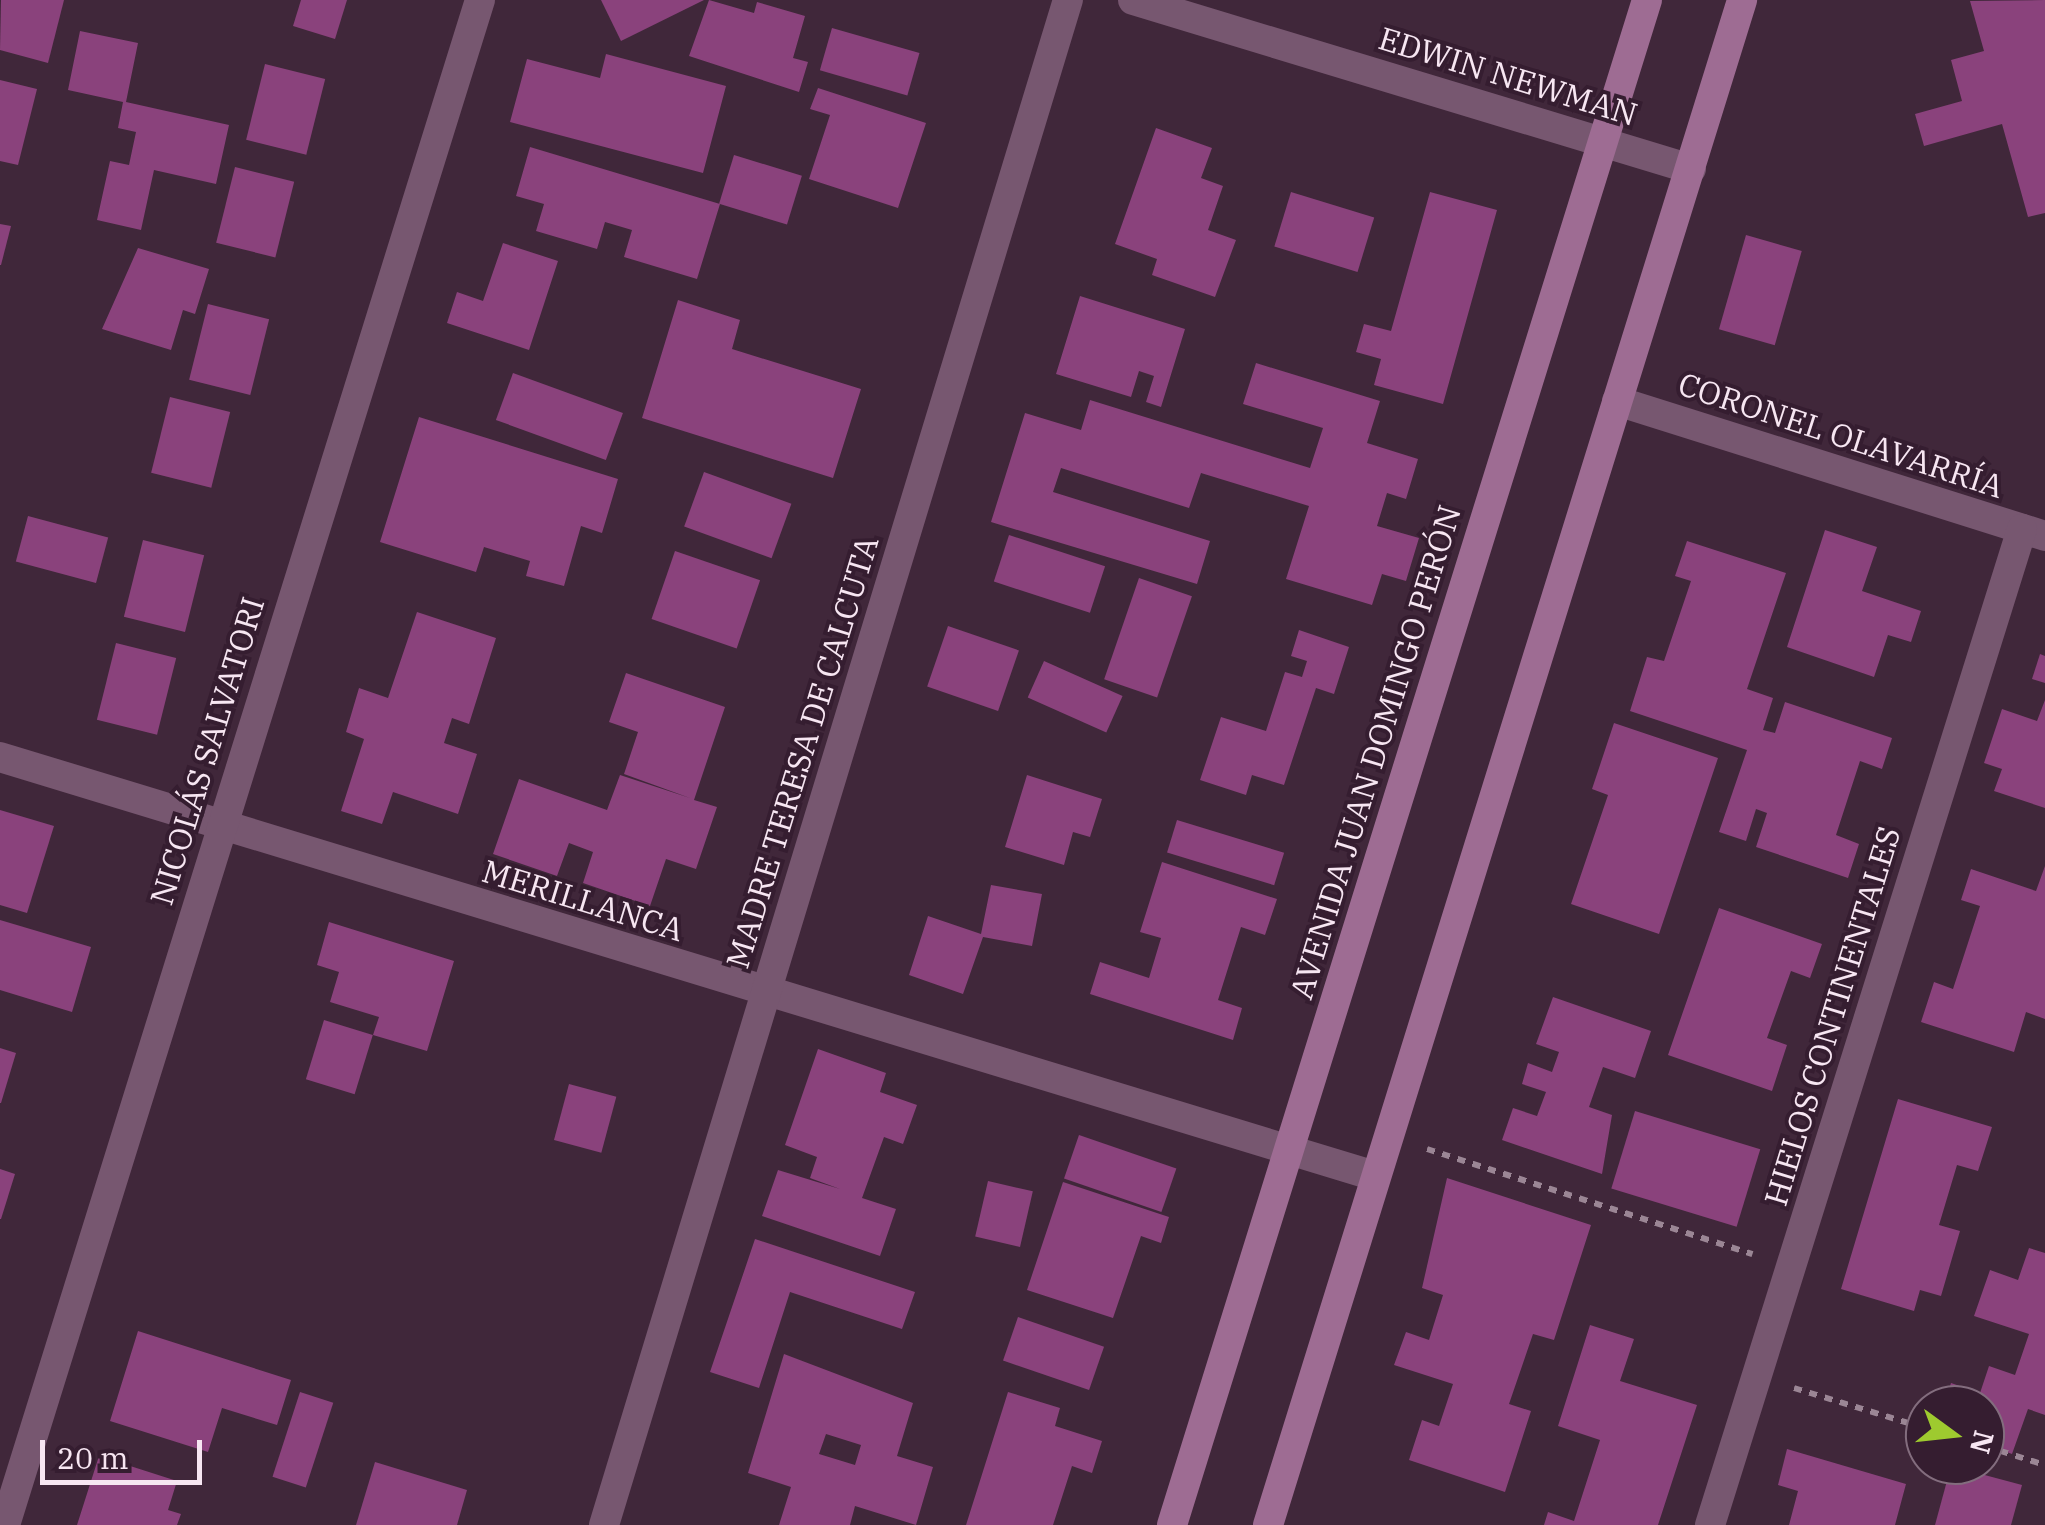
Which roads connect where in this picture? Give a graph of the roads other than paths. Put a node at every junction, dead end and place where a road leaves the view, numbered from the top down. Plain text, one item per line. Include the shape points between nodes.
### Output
1 (480, 0) edge
2 (1068, 0) edge
3 (1133, 0) edge
4 (1647, 0) edge
5 (1742, 0) edge
6 (1602, 140) junction
7 (1691, 168) junction
8 (1616, 401) junction
9 (2033, 533) edge
10 (0, 757) edge
11 (221, 824) junction
12 (765, 993) junction
13 (1287, 1152) junction
14 (1376, 1176) junction
15 (5, 1525) edge
16 (604, 1525) edge
17 (1172, 1525) edge
18 (1268, 1525) edge
19 (1710, 1525) edge

1 - 11 street, NICOLÁS SALVATORI
2 - 12 street, MADRE TERESA DE CALCUTA
3 - 6 street, EDWIN NEWMAN
4 - 6 street, AVENIDA JUAN DOMINGO PERÓN
5 - 7 street
6 - 7 street, EDWIN NEWMAN
6 - 13 street, AVENIDA JUAN DOMINGO PERÓN
7 - 8 street
8 - 9 street, CORONEL OLAVARRÍA
8 - 14 street
9 - 19 street, HIELOS CONTINENTALES
10 - 11 street, MERILLANCA
11 - 12 street, MERILLANCA
11 - 15 street, NICOLÁS SALVATORI
12 - 13 street, MERILLANCA
12 - 16 street, MADRE TERESA DE CALCUTA
13 - 14 street, MERILLANCA
13 - 17 street, AVENIDA JUAN DOMINGO PERÓN
14 - 18 street

